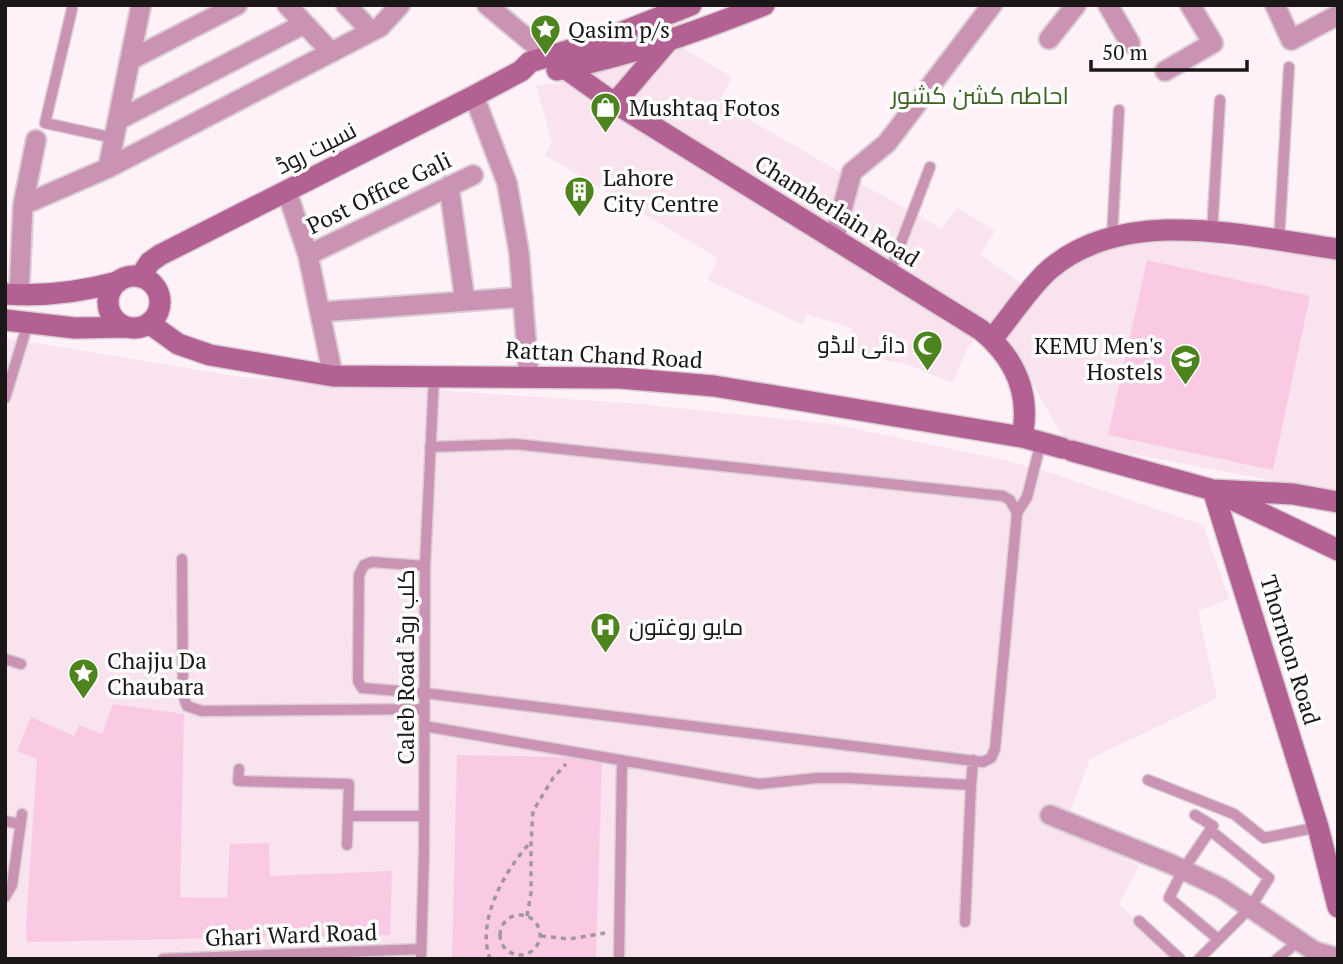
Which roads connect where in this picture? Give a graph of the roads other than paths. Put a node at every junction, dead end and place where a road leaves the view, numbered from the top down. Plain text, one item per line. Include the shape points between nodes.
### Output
1 (141, 5) edge
2 (237, 5) edge
3 (286, 5) edge
4 (346, 5) edge
5 (400, 5) edge
6 (487, 5) edge
7 (691, 5) edge
8 (764, 5) edge
9 (992, 5) edge
10 (1076, 5) edge
11 (1108, 5) edge
12 (1190, 5) edge
13 (1275, 5) edge
14 (72, 9) dead end
15 (1338, 15) edge
16 (304, 24) junction
17 (371, 31) junction
18 (1049, 38) dead end
19 (669, 40) junction
20 (1130, 43) dead end
21 (331, 52) junction
22 (130, 60) junction
23 (556, 62) junction
24 (1289, 67) dead end
25 (1165, 71) dead end
26 (474, 96) junction
27 (1220, 100) dead end
28 (615, 103) junction
29 (1119, 110) dead end
30 (116, 129) junction
31 (36, 140) dead end
32 (930, 167) dead end
33 (108, 168) junction
34 (473, 174) dead end
35 (449, 186) junction
36 (287, 192) junction
37 (23, 205) junction
38 (1212, 232) junction
39 (1112, 237) junction
40 (834, 240) junction
41 (1279, 241) junction
42 (1338, 249) edge
43 (308, 255) junction
44 (889, 274) junction
45 (140, 277) junction
46 (118, 282) junction
47 (12, 294) edge
48 (523, 297) junction
49 (466, 301) junction
50 (320, 312) junction
51 (5, 320) edge
52 (28, 323) junction
53 (149, 323) junction
54 (127, 327) junction
55 (992, 339) junction
56 (332, 376) junction
57 (434, 376) junction
58 (529, 377) junction
59 (5, 398) edge
60 (1032, 440) junction
61 (430, 447) junction
62 (1213, 491) junction
63 (1338, 502) edge
64 (1017, 513) junction
65 (1338, 550) edge
66 (182, 559) dead end
67 (425, 566) junction
68 (5, 659) edge
69 (21, 664) dead end
70 (424, 692) junction
71 (424, 709) junction
72 (424, 726) junction
73 (622, 760) junction
74 (973, 760) junction
75 (239, 769) dead end
76 (1148, 780) dead end
77 (971, 785) junction
78 (1050, 815) dead end
79 (1195, 815) dead end
80 (348, 816) junction
81 (424, 816) junction
82 (5, 821) edge
83 (1318, 827) junction
84 (1210, 830) junction
85 (347, 845) dead end
86 (10, 861) edge
87 (1183, 870) junction
88 (5, 897) edge
89 (1338, 906) edge
90 (1250, 908) junction
91 (1139, 920) dead end
92 (965, 922) dead end
93 (1219, 939) junction
94 (1299, 941) junction
95 (421, 954) edge
96 (346, 955) edge
97 (1338, 958) edge
98 (163, 959) edge
99 (619, 959) edge
100 (1180, 959) edge
101 (1199, 959) edge
102 (1277, 959) edge

1 - 22 street
2 - 22 street
3 - 16 street
4 - 17 street
5 - 17 street
6 - 23 street
7 - 23 main road
8 - 19 main road
9 - 40 street via 887,143 852,172
10 - 18 street
11 - 20 street
12 - 25 street via 1213,43
13 - 15 street via 1291,40
14 - 30 lane via 44,123
16 - 21 street
16 - 30 street
17 - 21 street
19 - 23 main road via 621,56
19 - 28 main road
21 - 33 street
22 - 30 street
23 - 26 main road, نسبت روڈ via 530,62
23 - 28 main road, Chamberlain Road
24 - 41 lane
26 - 36 main road, نسبت روڈ
26 - 48 street via 507,183
27 - 38 lane
28 - 40 main road, Chamberlain Road
29 - 39 lane
30 - 33 street
31 - 37 street
32 - 44 lane
33 - 37 street
34 - 35 street, Post Office Gali
35 - 43 street, Post Office Gali
35 - 49 street
36 - 43 street
36 - 45 main road, نسبت روڈ via 160,255
37 - 47 street
38 - 39 main road via 1190,229
38 - 41 main road
39 - 55 main road via 1050,269
40 - 44 main road, Chamberlain Road
41 - 42 main road
43 - 50 street
44 - 55 main road, Chamberlain Road
45 - 46 main road
45 - 53 main road via 153,284 159,297 158,312
46 - 47 main road via 72,293
46 - 54 main road via 109,295 110,311
48 - 49 street
48 - 58 street
49 - 50 street
50 - 56 street
51 - 52 main road
52 - 54 main road
52 - 59 lane
53 - 54 main road
53 - 56 main road, Rattan Chand Road via 178,344 209,355
55 - 60 main road, Chamberlain Road via 1024,391
56 - 57 main road, Rattan Chand Road
57 - 58 main road, Rattan Chand Road
57 - 61 lane, Caleb Road کلب روڈ
58 - 60 main road, Rattan Chand Road via 714,386
60 - 62 main road, Rattan Chand Road
60 - 64 lane via 1027,497
61 - 64 lane via 515,444 982,493 1003,496
61 - 67 lane, Caleb Road کلب روڈ
62 - 63 main road, Rattan Chand Road via 1293,494
62 - 65 main road
62 - 83 main road, Thornton Road
64 - 74 lane via 995,749 984,762
66 - 71 lane via 183,695 187,706 202,711
67 - 70 lane, Caleb Road کلب روڈ
67 - 70 lane via 364,565 359,575 358,681 362,688
68 - 69 lane
70 - 71 lane, Caleb Road کلب روڈ
70 - 74 lane
71 - 72 lane, Caleb Road کلب روڈ
72 - 73 lane
72 - 81 lane, Caleb Road کلب روڈ
73 - 77 lane via 759,785 817,778
73 - 99 lane
74 - 77 lane
75 - 80 lane via 238,781 349,785
76 - 83 lane via 1234,814 1264,838
77 - 92 lane
78 - 87 street
79 - 84 lane via 1213,825
80 - 81 lane
80 - 85 lane
81 - 95 lane, Caleb Road کلب روڈ
82 - 86 lane via 21,819
83 - 89 main road, Thornton Road
84 - 87 lane
84 - 90 lane via 1269,878
86 - 88 lane via 12,885
87 - 90 street
87 - 93 lane via 1170,898
90 - 93 lane
90 - 94 street
91 - 100 lane
93 - 101 lane
94 - 97 street
94 - 102 lane
95 - 96 lane, Ghari Ward Road
96 - 98 lane, Ghari Ward Road

